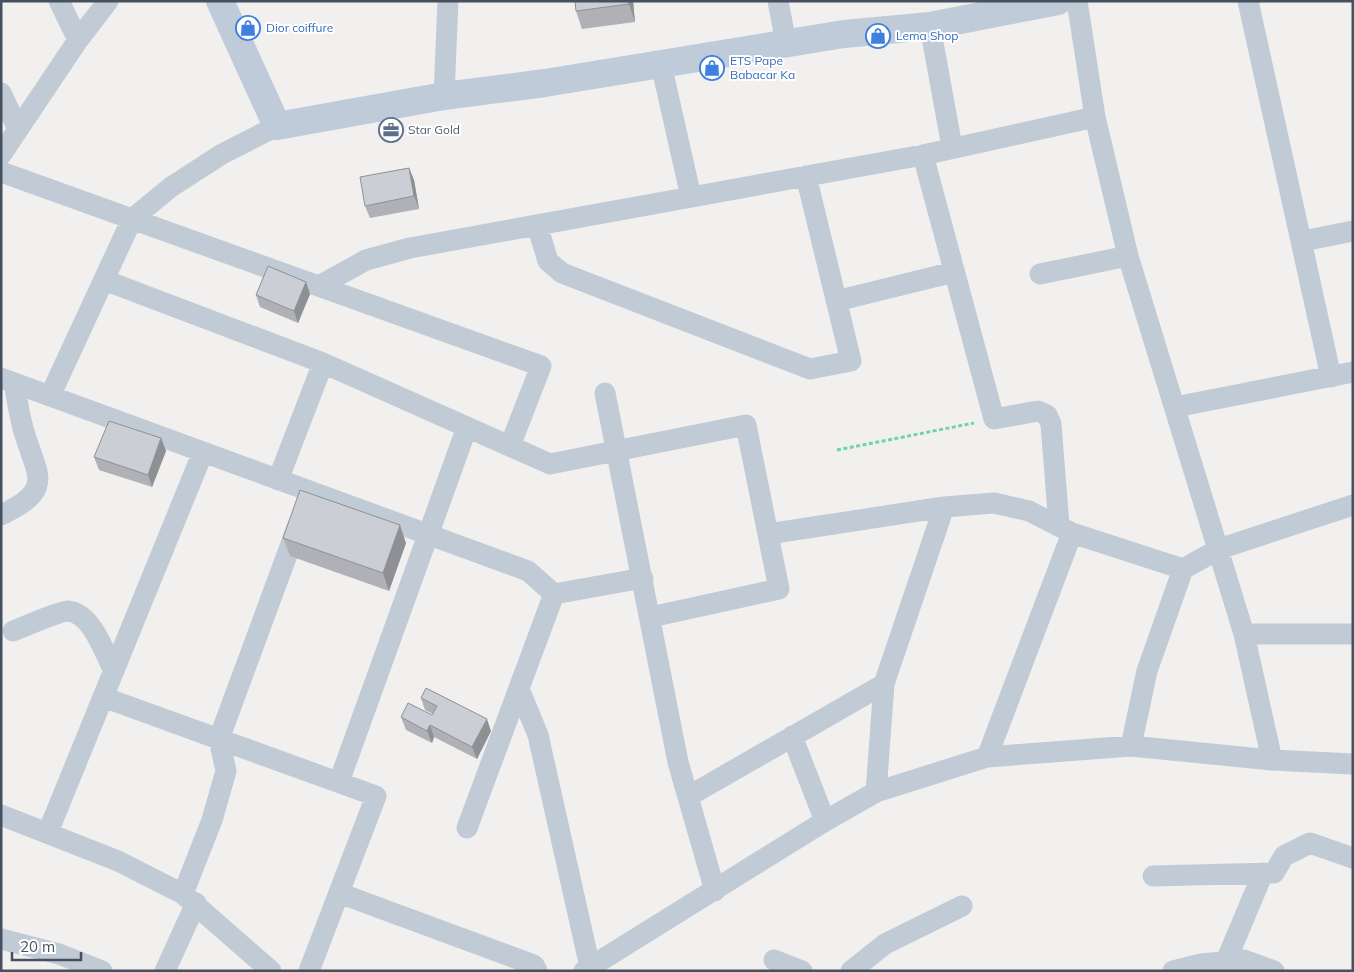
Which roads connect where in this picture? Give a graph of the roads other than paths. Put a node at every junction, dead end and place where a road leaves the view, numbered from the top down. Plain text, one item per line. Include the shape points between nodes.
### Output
1 (59, 1) edge
2 (108, 1) edge
3 (220, 1) edge
4 (448, 1) edge
5 (778, 1) edge
6 (1058, 1) edge
7 (1077, 1) edge
8 (1248, 1) edge
9 (930, 26) junction
10 (78, 40) junction
11 (786, 43) junction
12 (661, 64) junction
13 (1, 93) edge
14 (444, 96) junction
15 (1095, 117) junction
16 (277, 126) junction
17 (18, 128) junction
18 (952, 147) junction
19 (1, 155) edge
20 (923, 155) junction
21 (1, 172) edge
22 (806, 176) junction
23 (691, 197) junction
24 (132, 219) junction
25 (537, 225) junction
26 (1353, 231) edge
27 (1303, 241) junction
28 (1128, 256) junction
29 (954, 272) junction
30 (1040, 274) dead end
31 (104, 280) junction
32 (319, 286) junction
33 (836, 301) junction
34 (323, 363) junction
35 (1353, 372) edge
36 (1332, 377) junction
37 (8, 380) edge
38 (605, 393) dead end
39 (50, 396) junction
40 (1175, 407) junction
41 (467, 427) junction
42 (510, 446) junction
43 (617, 451) junction
44 (203, 452) junction
45 (278, 480) junction
46 (310, 492) junction
47 (1353, 505) edge
48 (944, 507) junction
49 (1, 515) edge
50 (1066, 529) junction
51 (768, 534) junction
52 (428, 535) junction
53 (1218, 549) junction
54 (1183, 569) junction
55 (643, 578) junction
56 (554, 594) junction
57 (651, 617) junction
58 (13, 632) dead end
59 (1244, 634) junction
60 (1353, 634) edge
61 (114, 671) junction
62 (884, 684) junction
63 (519, 690) junction
64 (103, 697) junction
65 (792, 736) junction
66 (219, 739) junction
67 (1131, 746) junction
68 (987, 757) junction
69 (1272, 760) junction
70 (1353, 764) edge
71 (339, 782) junction
72 (876, 792) junction
73 (689, 796) junction
74 (1, 815) edge
75 (826, 821) junction
76 (467, 828) dead end
77 (48, 832) junction
78 (1353, 858) edge
79 (1263, 873) junction
80 (1152, 876) dead end
81 (715, 891) junction
82 (338, 893) junction
83 (190, 899) junction
84 (962, 906) dead end
85 (1, 940) edge
86 (774, 960) dead end
87 (1226, 961) junction
88 (587, 969) edge
89 (102, 971) edge
90 (165, 971) edge
91 (271, 971) edge
92 (309, 971) edge
93 (538, 971) edge
94 (802, 971) edge
95 (851, 971) edge
96 (1173, 971) edge
97 (1274, 971) edge

1 - 10 street
2 - 10 street
3 - 16 street
4 - 14 street
5 - 11 street
6 - 9 street
7 - 15 street
8 - 27 street
9 - 11 street
9 - 18 street
10 - 17 street
11 - 12 street
12 - 14 street
12 - 23 street
13 - 17 street
14 - 16 street
15 - 18 street
15 - 28 street
16 - 24 street via 171,187
17 - 19 street
18 - 20 street
20 - 22 street
20 - 29 street
21 - 24 street
22 - 23 street
22 - 33 street
23 - 25 street
24 - 31 street
24 - 32 street
25 - 32 street via 388,253 366,260
25 - 33 street via 548,261 562,273 810,369 851,361
26 - 27 street
27 - 36 street
28 - 30 street
28 - 40 street
29 - 33 street
29 - 50 street via 994,419 1038,411 1047,415 1051,424
31 - 34 street
31 - 39 street
32 - 42 street via 541,366
34 - 41 street
34 - 45 street
35 - 36 street
36 - 40 street
37 - 39 street
37 - 49 street via 40,474 38,486 30,498
38 - 43 street
39 - 44 street
40 - 53 street
41 - 42 street
41 - 52 street
42 - 43 street via 550,464
43 - 51 street via 746,425
43 - 55 street
44 - 45 street
44 - 61 street
45 - 46 street
46 - 52 street
46 - 66 street
47 - 53 street
48 - 50 street via 994,503 1029,511
48 - 51 street
48 - 62 street
50 - 54 street
50 - 68 street
51 - 57 street via 779,589
52 - 56 street via 528,571
52 - 71 street
53 - 54 street
53 - 59 street
54 - 67 street via 1147,671
55 - 56 street
55 - 57 street
56 - 63 street
57 - 73 street via 678,762
58 - 61 street via 66,611 79,614 90,626
59 - 60 street
59 - 69 street
61 - 64 street
62 - 65 street
62 - 72 street
63 - 76 street
63 - 88 street via 538,735
64 - 66 street
64 - 77 street
65 - 73 street
65 - 75 street
66 - 71 street
66 - 83 street via 226,770
67 - 68 street
67 - 69 street
68 - 72 street
69 - 70 street
71 - 82 street via 376,796
72 - 75 street
73 - 81 street
74 - 77 street
75 - 81 street
77 - 83 street via 118,861
78 - 79 street via 1310,843 1284,856 1274,873
79 - 80 street
79 - 87 street
81 - 88 street
82 - 92 street
82 - 93 street via 534,966
83 - 90 street
83 - 91 street
84 - 95 street via 884,944
85 - 89 street via 58,954
86 - 94 street
87 - 96 street
87 - 97 street via 1244,960

